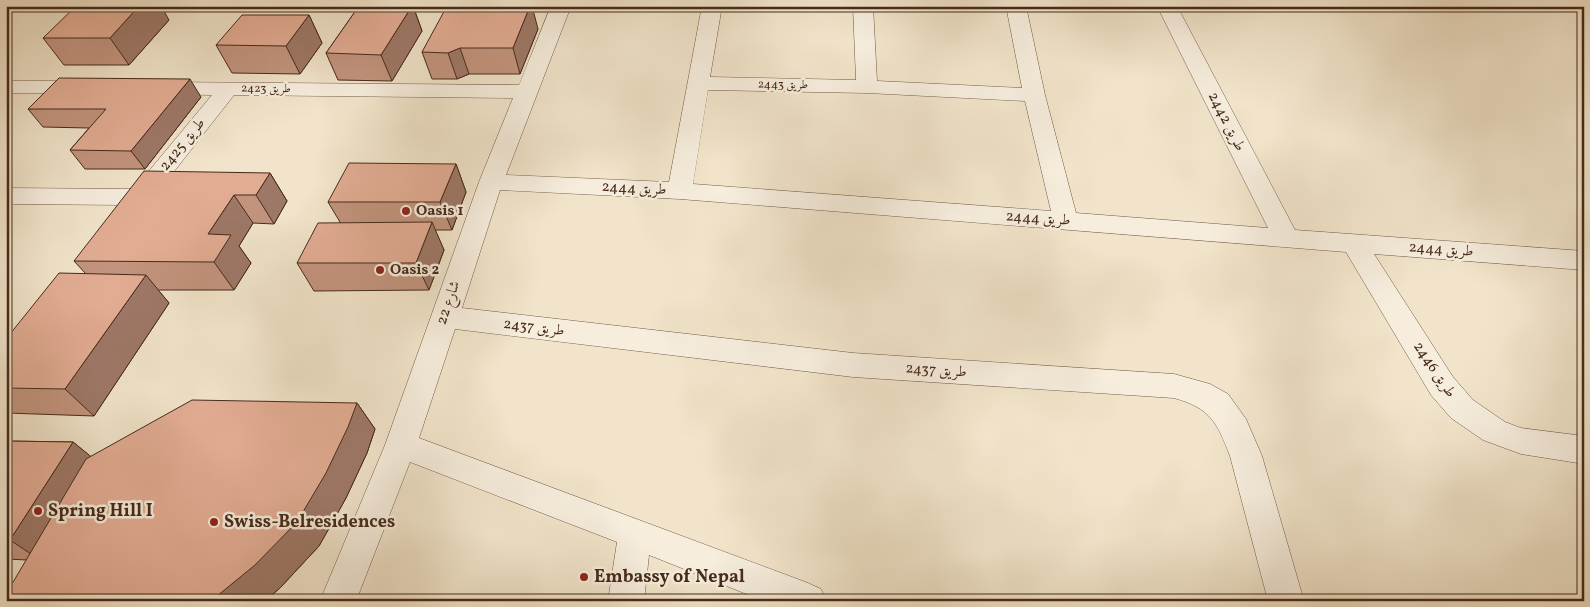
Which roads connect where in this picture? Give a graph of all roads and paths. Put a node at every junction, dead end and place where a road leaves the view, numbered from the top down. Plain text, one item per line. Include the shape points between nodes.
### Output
1 (561, 6) edge
2 (712, 6) edge
3 (863, 6) edge
4 (1016, 6) edge
5 (1167, 6) edge
6 (699, 83) junction
7 (6, 87) edge
8 (867, 87) junction
9 (103, 88) edge
10 (142, 88) edge
11 (229, 88) junction
12 (526, 92) junction
13 (1034, 95) junction
14 (491, 182) junction
15 (680, 191) junction
16 (6, 196) edge
17 (141, 197) junction
18 (122, 220) edge
19 (1066, 222) junction
20 (1286, 237) junction
21 (1354, 244) junction
22 (1584, 261) edge
23 (444, 317) junction
24 (400, 445) junction
25 (1584, 450) edge
26 (636, 533) junction
27 (337, 593) edge
28 (626, 601) edge
29 (808, 601) edge
30 (1286, 601) edge

1 - 12 street, شارع 22
2 - 6 street
3 - 8 street
4 - 13 street
5 - 20 street, طريق 2442
6 - 8 street, طريق 2443
6 - 15 street
7 - 9 street
8 - 13 street, طريق 2443
10 - 11 street, طريق 2423
11 - 12 street, طريق 2423
11 - 17 street, طريق 2425
12 - 14 street, شارع 22
13 - 19 street
14 - 15 street, طريق 2444
14 - 23 street, شارع 22
15 - 19 street, طريق 2444
16 - 17 street
17 - 18 street, طريق 2425
19 - 20 street, طريق 2444
20 - 21 street, طريق 2444
21 - 22 street, طريق 2444
21 - 25 street, طريق 2446 via 1442,386 1462,409 1494,430 1521,441
23 - 24 street, شارع 22
23 - 30 street, طريق 2437 via 853,365 1174,386 1199,393 1217,403 1235,428 1246,456
24 - 26 street
24 - 27 street, شارع 22
26 - 28 street
26 - 29 street

